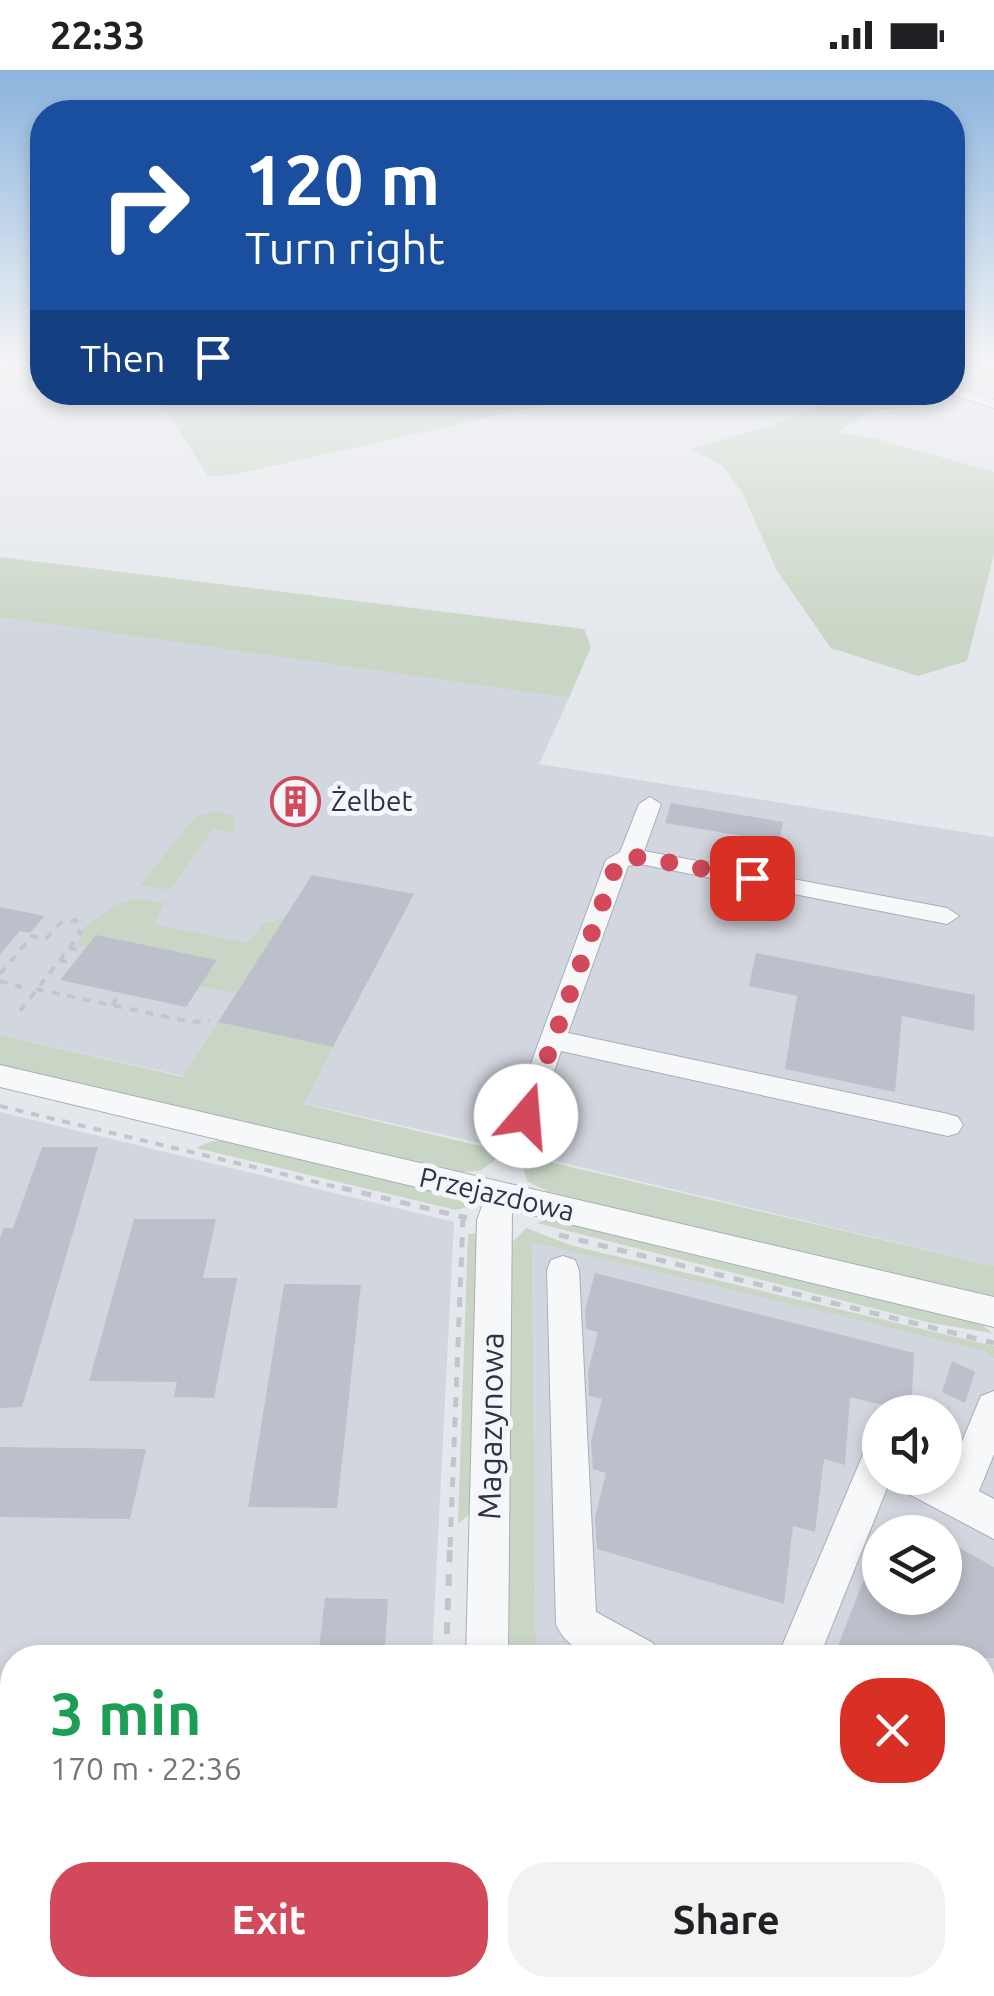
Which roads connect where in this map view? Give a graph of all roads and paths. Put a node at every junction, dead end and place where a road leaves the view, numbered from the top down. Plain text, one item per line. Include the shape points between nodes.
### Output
1 (650, 804) dead end
2 (630, 858) junction
3 (947, 916) dead end
4 (78, 920) dead end
5 (73, 926) dead end
6 (69, 948) junction
7 (84, 951) dead end
8 (59, 960) junction
9 (74, 963) dead end
10 (0, 974) edge
11 (0, 982) edge
12 (22, 986) dead end
13 (36, 990) junction
14 (120, 993) dead end
15 (112, 1006) junction
16 (20, 1011) dead end
17 (210, 1022) dead end
18 (551, 1040) junction
19 (0, 1076) edge
20 (948, 1125) dead end
21 (513, 1154) dead end
22 (501, 1195) junction
23 (463, 1218) dead end
24 (563, 1270) dead end
25 (994, 1312) edge
26 (994, 1408) edge
27 (865, 1495) edge
28 (948, 1495) edge
29 (957, 1500) junction
30 (994, 1520) edge
31 (447, 1645) edge
32 (487, 1645) edge
33 (614, 1645) edge
34 (803, 1645) edge

1 - 2 street
2 - 3 street
2 - 18 street via 618,860
4 - 10 path via 60,923 46,939 32,936
5 - 6 path via 81,933
6 - 7 path
6 - 8 path
8 - 9 path
8 - 13 path
11 - 12 path
13 - 15 path
13 - 16 path
14 - 15 path
15 - 17 path
18 - 20 street
18 - 21 street
19 - 22 street, Przejazdowa
22 - 25 street, Przejazdowa
22 - 32 street, Magazynowa via 493,1220
23 - 31 path
24 - 33 street via 576,1624
26 - 29 street
27 - 34 street
28 - 29 street
29 - 30 street

